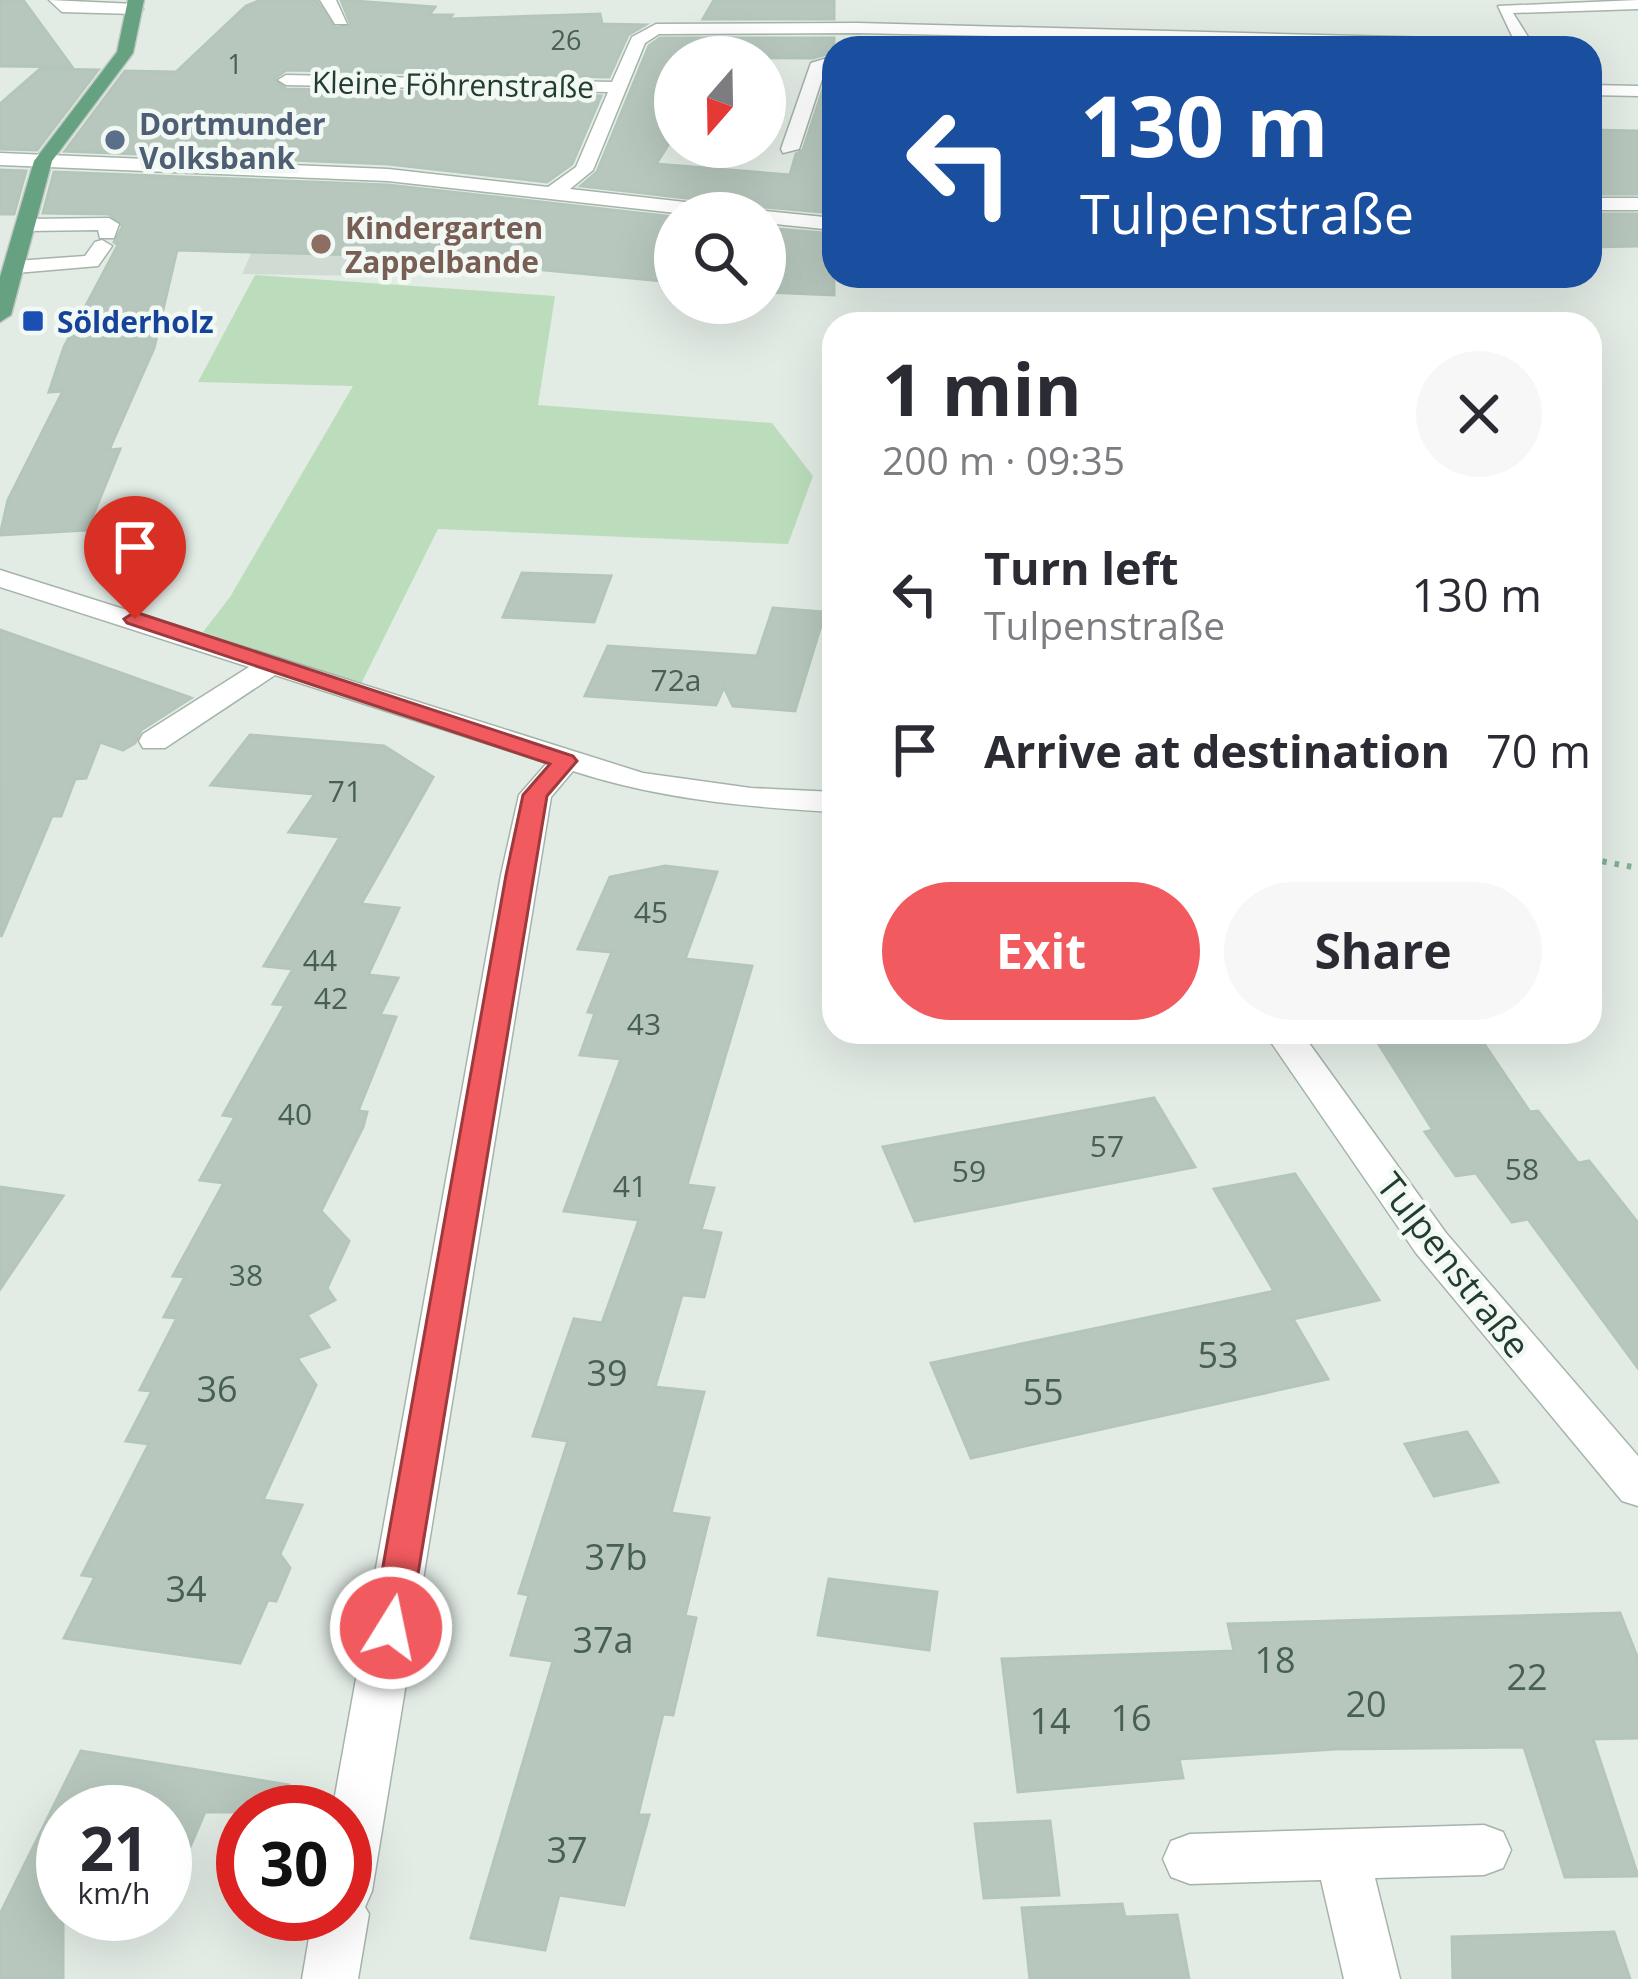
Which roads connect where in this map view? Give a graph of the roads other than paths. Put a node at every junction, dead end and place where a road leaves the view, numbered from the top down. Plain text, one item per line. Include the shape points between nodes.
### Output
1 (57, 0) edge
2 (328, 0) edge
3 (136, 4) edge
4 (1638, 4) edge
5 (634, 13) dead end
6 (341, 20) dead end
7 (858, 28) junction
8 (656, 29) junction
9 (1024, 33) junction
10 (856, 36) edge
11 (1020, 36) edge
12 (1077, 36) edge
13 (1519, 36) edge
14 (822, 63) edge
15 (286, 80) dead end
16 (619, 87) junction
17 (1602, 90) edge
18 (1638, 92) edge
19 (808, 95) junction
20 (822, 96) edge
21 (790, 149) dead end
22 (0, 159) edge
23 (43, 161) junction
24 (554, 192) junction
25 (654, 204) edge
26 (1602, 204) edge
27 (1638, 204) edge
28 (786, 220) edge
29 (822, 223) edge
30 (27, 225) junction
31 (16, 267) junction
32 (0, 315) edge
33 (0, 578) edge
34 (270, 665) junction
35 (154, 741) dead end
36 (565, 761) junction
37 (822, 801) edge
38 (1290, 1044) edge
39 (1638, 1488) edge
40 (363, 1785) edge
41 (1484, 1850) dead end
42 (1342, 1855) junction
43 (1190, 1859) dead end
44 (336, 1941) edge
45 (330, 1979) edge
46 (1372, 1979) edge

1 - 3 street via 76,9
2 - 6 street
3 - 23 main road via 110,78
4 - 13 street via 1503,9
5 - 8 street
7 - 8 street
7 - 9 street
7 - 10 street
8 - 16 street via 638,40
9 - 11 street
9 - 12 street
14 - 19 street
15 - 16 street, Kleine Föhrenstraße
16 - 24 street via 584,170
17 - 18 street
19 - 20 street
19 - 21 street
22 - 23 street
23 - 24 street via 388,175
23 - 30 main road
24 - 25 street
26 - 27 street
28 - 29 street
30 - 31 main road
30 - 31 street via 110,224 91,262
31 - 32 main road
33 - 34 street
34 - 35 street
34 - 36 street
36 - 37 street via 700,792
36 - 40 street via 535,795 518,875
38 - 39 street, Tulpenstraße via 1431,1243
41 - 42 street
42 - 43 street
42 - 46 street
44 - 45 street

